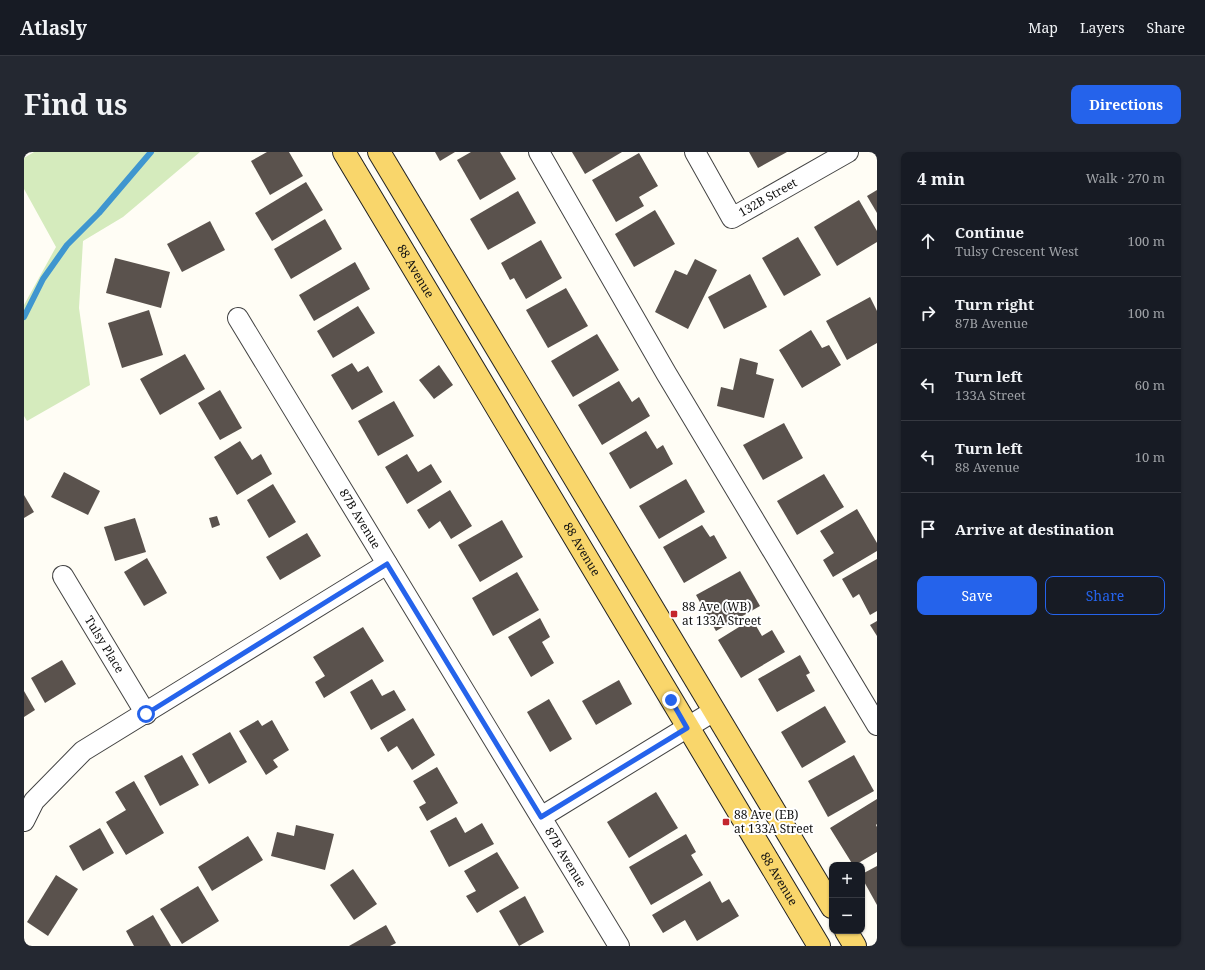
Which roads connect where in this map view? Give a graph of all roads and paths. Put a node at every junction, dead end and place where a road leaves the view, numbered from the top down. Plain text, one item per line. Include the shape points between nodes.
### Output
1 (344, 152) edge
2 (379, 152) edge
3 (539, 152) edge
4 (695, 152) edge
5 (848, 152) edge
6 (238, 318) dead end
7 (387, 564) junction
8 (63, 576) dead end
9 (714, 711) junction
10 (146, 714) junction
11 (877, 725) edge
12 (687, 728) junction
13 (541, 817) junction
14 (24, 821) edge
15 (829, 902) edge
16 (848, 934) edge
17 (619, 946) edge
18 (819, 946) edge
19 (855, 946) edge

1 - 12 main road, 88 Avenue
2 - 9 main road
3 - 11 street via 670,380
4 - 5 street, 132B Street via 732,218
6 - 7 street, 87B Avenue
7 - 10 street
7 - 13 street, 87B Avenue
8 - 10 street, Tulsy Place
9 - 12 street
9 - 15 main road
10 - 14 street via 83,751 34,802
12 - 13 street
12 - 18 main road, 88 Avenue
13 - 17 street, 87B Avenue
16 - 19 main road

